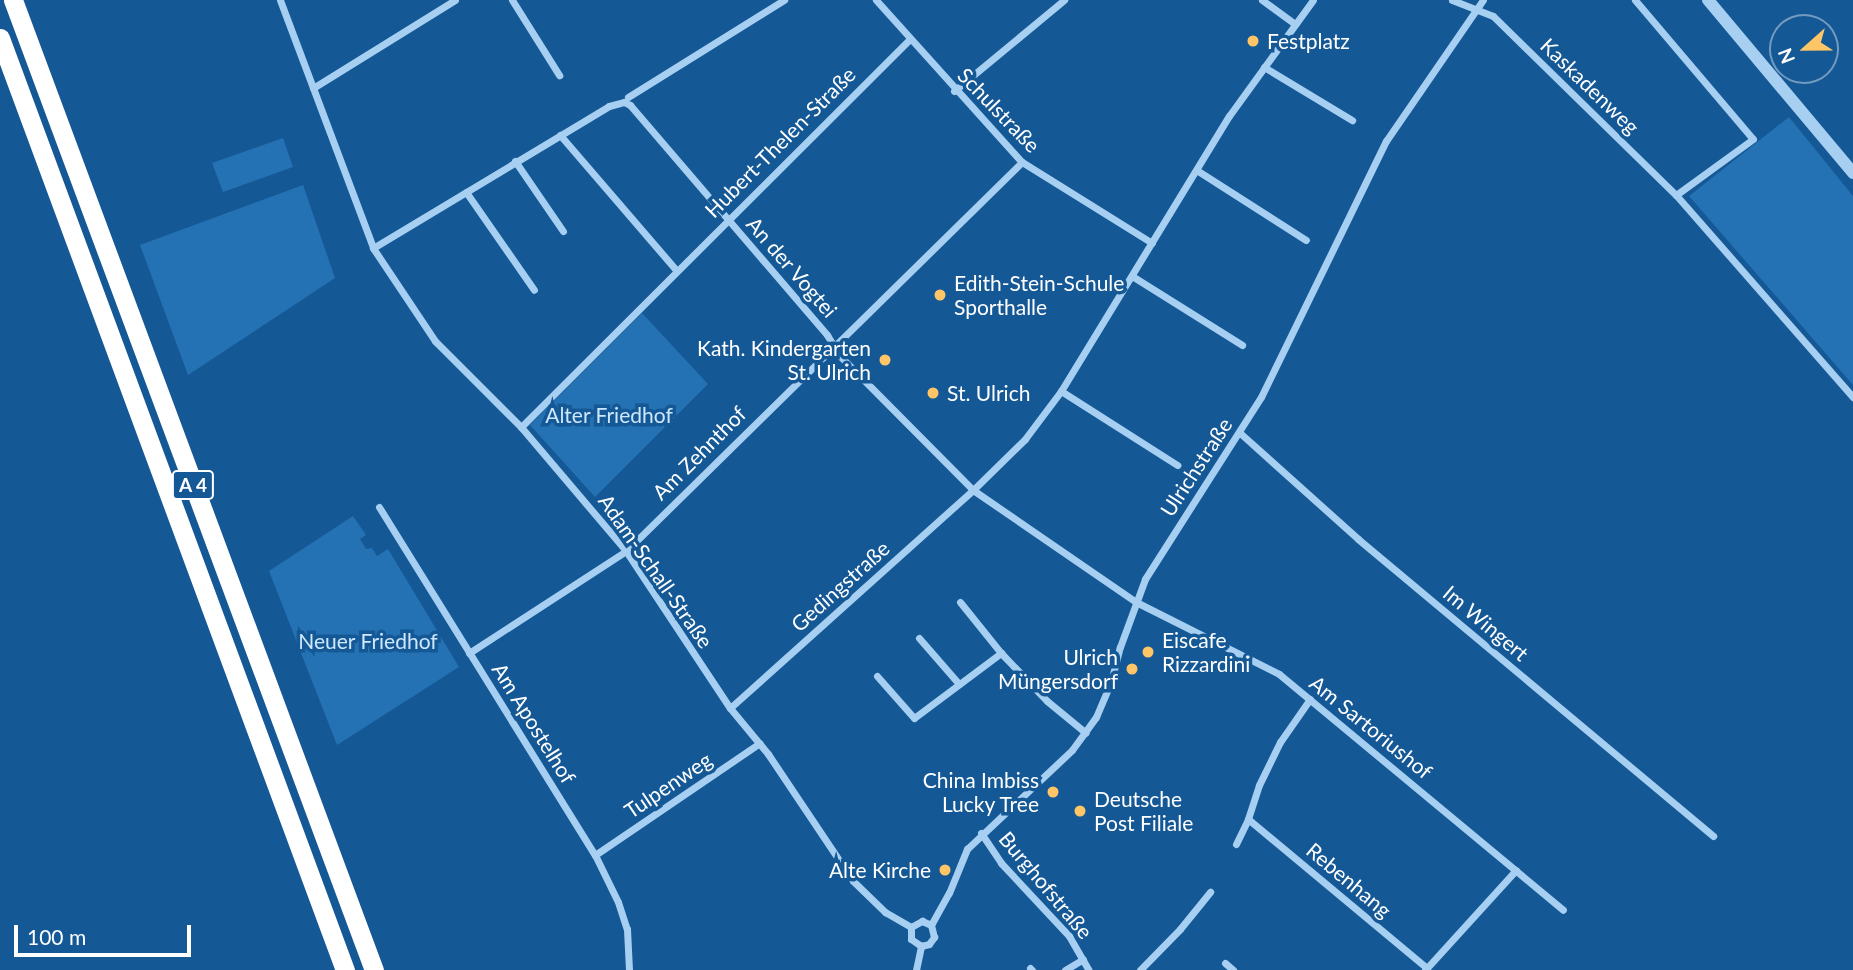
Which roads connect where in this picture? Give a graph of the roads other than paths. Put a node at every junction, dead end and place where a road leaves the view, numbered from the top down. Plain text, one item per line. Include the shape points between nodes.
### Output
1 (13, 0) edge
2 (280, 0) edge
3 (455, 0) edge
4 (512, 0) edge
5 (784, 0) edge
6 (876, 0) edge
7 (1064, 0) edge
8 (1262, 0) edge
9 (1312, 0) edge
10 (1452, 0) edge
11 (1483, 0) edge
12 (1634, 0) edge
13 (1707, 0) edge
14 (1475, 9) junction
15 (1295, 24) junction
16 (0, 38) edge
17 (910, 40) junction
18 (1264, 67) junction
19 (559, 75) dead end
20 (313, 88) junction
21 (954, 91) junction
22 (628, 97) dead end
23 (1352, 120) dead end
24 (560, 135) junction
25 (515, 161) junction
26 (1022, 162) junction
27 (1198, 171) junction
28 (1853, 173) edge
29 (466, 192) junction
30 (1676, 195) junction
31 (727, 220) junction
32 (563, 231) dead end
33 (1306, 240) dead end
34 (1152, 243) junction
35 (373, 247) junction
36 (676, 270) junction
37 (1132, 276) junction
38 (534, 290) dead end
39 (834, 344) junction
40 (1242, 345) dead end
41 (1060, 391) junction
42 (1853, 397) edge
43 (521, 427) junction
44 (1240, 433) junction
45 (1177, 465) dead end
46 (973, 490) junction
47 (379, 507) dead end
48 (626, 551) junction
49 (960, 602) dead end
50 (1136, 602) junction
51 (919, 638) dead end
52 (469, 653) junction
53 (1001, 653) junction
54 (877, 676) dead end
55 (959, 684) junction
56 (1310, 699) junction
57 (730, 708) junction
58 (1086, 733) junction
59 (760, 743) junction
60 (1248, 819) junction
61 (981, 833) junction
62 (1713, 836) dead end
63 (1236, 844) dead end
64 (595, 855) junction
65 (1516, 870) junction
66 (1210, 892) dead end
67 (1563, 910) dead end
68 (930, 925) junction
69 (911, 927) junction
70 (921, 946) junction
71 (1083, 958) junction
72 (1225, 963) dead end
73 (1426, 969) edge
74 (345, 970) edge
75 (374, 970) edge
76 (629, 970) edge
77 (916, 970) edge
78 (1065, 970) edge
79 (1089, 970) edge
80 (1140, 970) edge
81 (1233, 970) edge

1 - 75 highway, A 4
2 - 20 street, Adam-Schall-Straße
3 - 20 street
4 - 19 street
5 - 22 street
6 - 17 street, Schulstraße
7 - 21 street
8 - 15 street
9 - 15 street, Gedingstraße
10 - 14 street, Kaskadenweg
11 - 14 street, Ulrichstraße
12 - 30 street via 1753,139
13 - 28 street
14 - 30 street, Kaskadenweg via 1493,16
14 - 44 street, Ulrichstraße via 1386,141 1277,367
15 - 18 street, Gedingstraße
16 - 74 highway, A 4
17 - 21 street, Schulstraße
17 - 31 street, Hubert-Thelen-Straße
18 - 23 street
18 - 27 street, Gedingstraße
20 - 35 street, Adam-Schall-Straße
21 - 26 street, Schulstraße
24 - 25 street, An der Vogtei
24 - 31 street, An der Vogtei via 609,106 630,105
24 - 36 street
25 - 29 street, An der Vogtei
25 - 32 street
26 - 34 street, Schulstraße
26 - 39 street, Am Zehnthof
27 - 33 street
27 - 34 street, Gedingstraße
29 - 35 street, An der Vogtei
29 - 38 street
30 - 42 street, Kaskadenweg
31 - 36 street, Hubert-Thelen-Straße
31 - 39 street, An der Vogtei
34 - 37 street, Gedingstraße
35 - 43 street, Adam-Schall-Straße via 435,341
36 - 43 street, Hubert-Thelen-Straße
37 - 40 street
37 - 41 street, Gedingstraße
39 - 46 street, An der Vogtei via 840,356
39 - 48 street, Am Zehnthof
41 - 45 street
41 - 46 street, Gedingstraße via 1025,439
43 - 48 street, Adam-Schall-Straße
44 - 50 street, Ulrichstraße via 1166,543
44 - 62 street, Im Wingert via 1358,539
46 - 50 street, An der Vogtei
46 - 57 street, Gedingstraße
47 - 52 street, Am Apostelhof
48 - 52 street, Am Zehnthof
48 - 57 street, Adam-Schall-Straße
49 - 53 street
50 - 56 street, Am Sartoriushof via 1271,669
50 - 58 street, Ulrichstraße via 1104,702
51 - 55 street
52 - 64 street, Am Apostelhof
53 - 55 street
53 - 58 street
54 - 55 street via 914,718
56 - 60 street via 1279,742
56 - 65 street, Am Sartoriushof
57 - 59 street, Adam-Schall-Straße
58 - 61 street, Ulrichstraße
59 - 64 street, Tulpenweg
59 - 69 street, Adam-Schall-Straße via 853,881 884,912
60 - 63 street
60 - 73 street, Rebenhang
61 - 68 street, Ulrichstraße via 967,849
61 - 71 street, Burghofstraße
64 - 76 street, Am Apostelhof via 627,929
65 - 67 street, Am Sartoriushof
65 - 73 street, Rebenhang
66 - 80 street
68 - 69 street via 922,921
68 - 70 street via 932,941
69 - 70 street via 911,939
70 - 77 street
71 - 78 street, Burghofstraße
71 - 79 street, Burghofstraße
72 - 81 street

